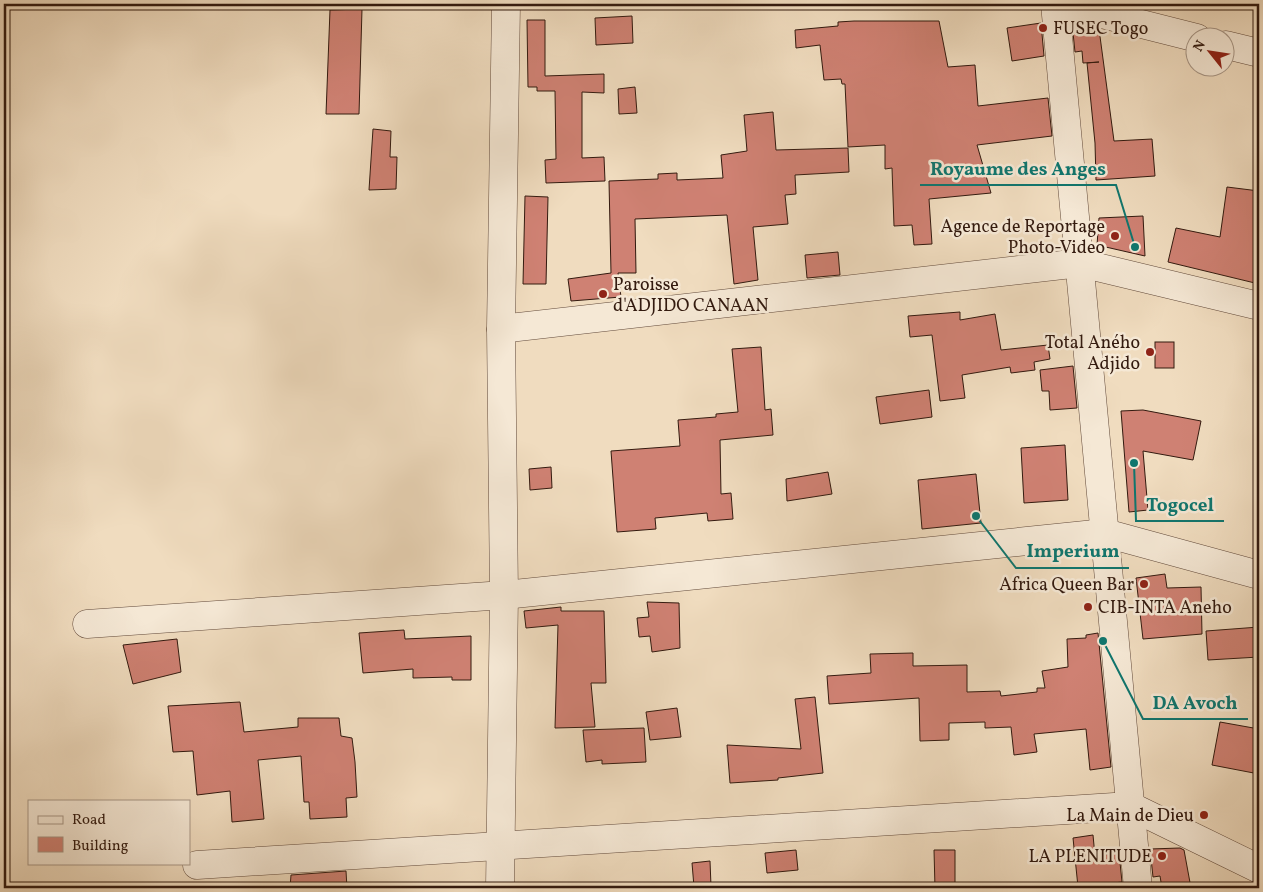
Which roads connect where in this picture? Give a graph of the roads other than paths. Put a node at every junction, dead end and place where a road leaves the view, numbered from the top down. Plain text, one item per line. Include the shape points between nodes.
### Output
1 (506, 4) edge
2 (1055, 4) edge
3 (1062, 4) edge
4 (1186, 35) edge
5 (1236, 47) edge
6 (1259, 53) edge
7 (1080, 264) junction
8 (1259, 306) edge
9 (501, 329) junction
10 (1105, 533) junction
11 (1259, 575) edge
12 (504, 595) junction
13 (87, 624) dead end
14 (1130, 806) junction
15 (500, 847) junction
16 (197, 865) dead end
17 (1259, 869) edge
18 (500, 888) edge
19 (1138, 888) edge

1 - 9 street
2 - 7 street
3 - 4 street
5 - 6 street
7 - 8 street
7 - 9 street
7 - 10 street
9 - 12 street
10 - 11 street
10 - 12 street
10 - 14 street
12 - 13 street
12 - 15 street
14 - 15 street
14 - 17 street
14 - 19 street
15 - 16 street
15 - 18 street

